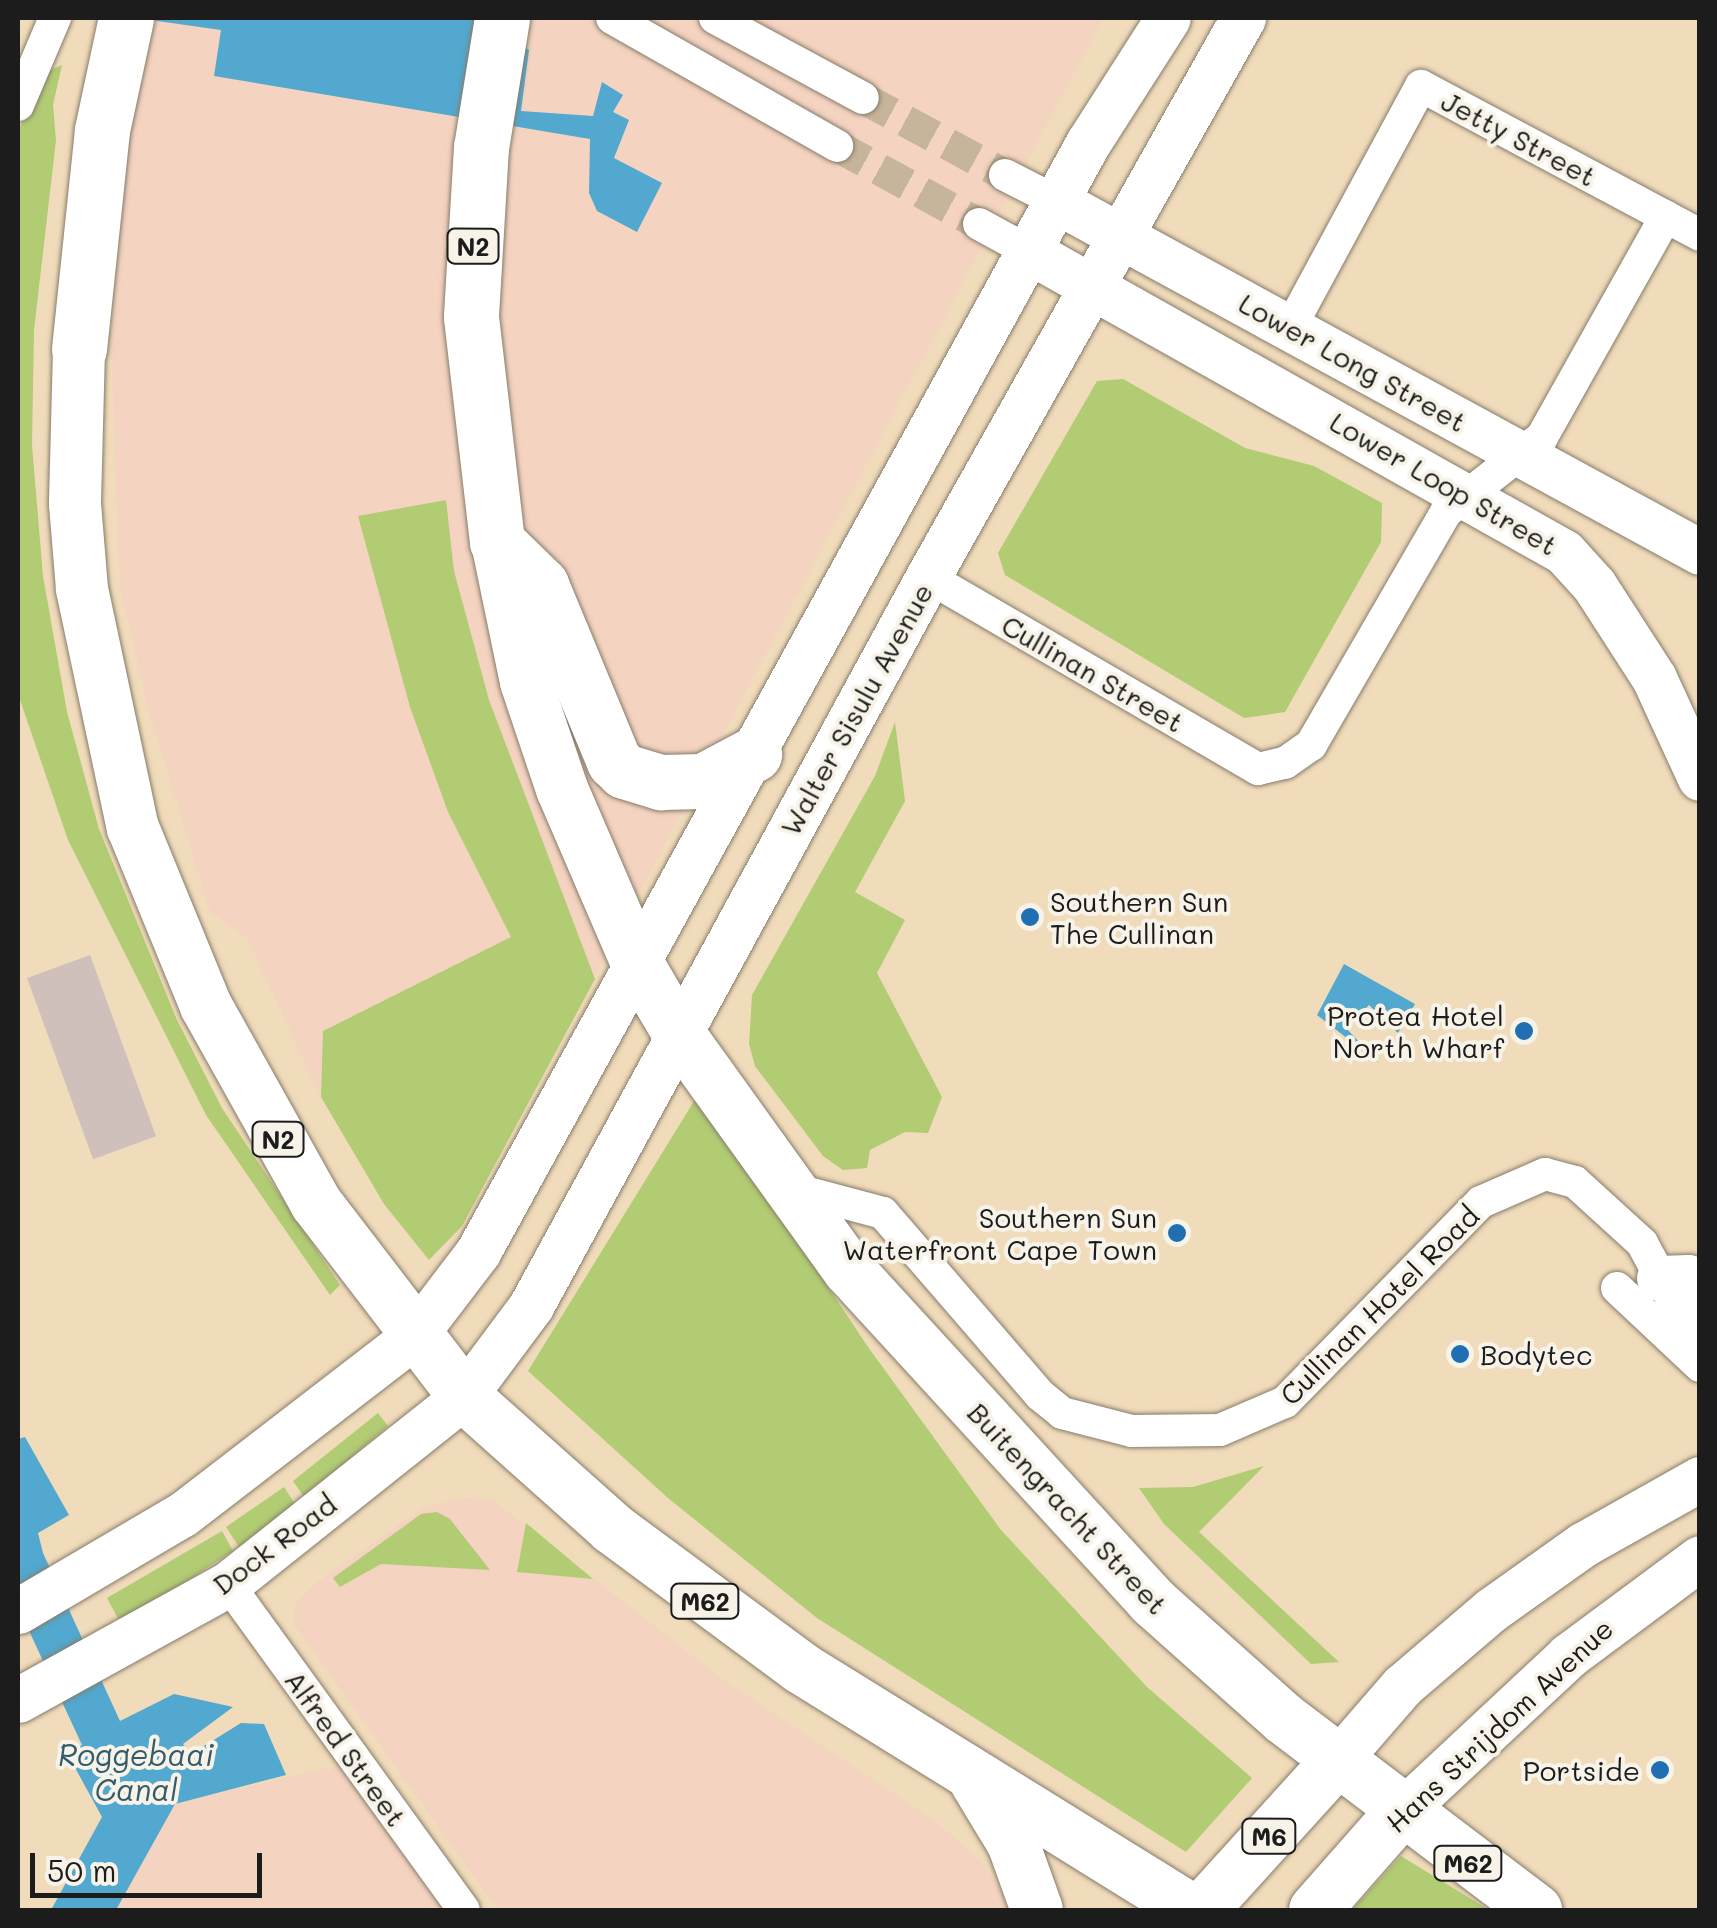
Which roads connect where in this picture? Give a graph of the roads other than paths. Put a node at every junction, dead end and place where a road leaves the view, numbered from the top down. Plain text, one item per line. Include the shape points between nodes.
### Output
1 (55, 18) edge
2 (126, 18) edge
3 (502, 18) edge
4 (612, 18) edge
5 (715, 18) edge
6 (1168, 18) edge
7 (1243, 18) edge
8 (863, 98) tunnel mouth
9 (18, 105) edge
10 (837, 146) tunnel mouth
11 (1006, 175) tunnel mouth
12 (1060, 202) junction
13 (1666, 216) junction
14 (979, 224) tunnel mouth
15 (1120, 236) junction
16 (1700, 236) edge
17 (1032, 253) junction
18 (1092, 286) junction
19 (1290, 328) junction
20 (79, 349) joint
21 (1521, 456) junction
22 (1465, 491) junction
23 (496, 533) junction
24 (1700, 552) edge
25 (928, 577) junction
26 (754, 754) junction
27 (1700, 778) edge
28 (636, 961) junction
29 (678, 1031) junction
30 (786, 1186) junction
31 (1654, 1274) edge
32 (1700, 1326) edge
33 (414, 1336) junction
34 (1700, 1366) edge
35 (464, 1396) junction
36 (1700, 1478) edge
37 (1700, 1558) edge
38 (228, 1584) junction
39 (18, 1611) edge
40 (25, 1695) edge
41 (1337, 1761) junction
42 (971, 1774) junction
43 (1401, 1812) junction
44 (464, 1910) edge
45 (1038, 1910) edge
46 (1191, 1910) edge
47 (1202, 1910) edge
48 (1314, 1910) edge
49 (1536, 1910) edge

1 - 9 street
2 - 20 highway, N2 via 102,130
3 - 23 highway, N2 via 473,236 474,349
4 - 10 street
5 - 8 street
6 - 12 street via 1088,143
7 - 15 street, Walter Sisulu Avenue
11 - 12 street, Lower Long Street
12 - 15 street, Lower Long Street
12 - 17 street
13 - 16 street, Jetty Street
13 - 19 street, Jetty Street via 1420,86
13 - 21 street via 1542,437
14 - 17 street
15 - 18 street, Walter Sisulu Avenue
15 - 19 street, Lower Long Street
17 - 18 street, Lower Loop Street
17 - 26 street
18 - 22 street, Lower Loop Street
18 - 25 street, Walter Sisulu Avenue
19 - 21 street, Lower Long Street
20 - 33 main road, N2 via 82,589 133,828 215,1023 316,1203
21 - 22 street
21 - 24 street, Lower Long Street
22 - 25 street, Cullinan Street via 1432,534 1311,745 1284,764 1258,769
22 - 27 street, Lower Loop Street via 1564,552 1594,585 1654,678
23 - 26 highway via 541,585 614,761 624,771 661,782 703,781
23 - 28 main road, N2 via 526,682 562,789
25 - 29 street, Walter Sisulu Avenue
26 - 28 street
28 - 29 main road, N2
28 - 33 street via 478,1252
29 - 30 main road, Buitengracht Street / M62
29 - 35 street, Walter Sisulu Avenue via 531,1306
30 - 31 street, Cullinan Hotel Road via 883,1213 1062,1413 1174,1435 1261,1416 1285,1402 1481,1202 1528,1180 1561,1174 1575,1182
30 - 41 main road, Buitengracht Street / M62 via 849,1270 1153,1602
31 - 32 street
31 - 34 street
33 - 35 main road, N2
33 - 39 street via 183,1514
35 - 38 street, Dock Road
35 - 42 main road, M62 via 705,1601
36 - 41 street via 1584,1544 1476,1622 1402,1686
37 - 43 street, Hans Strijdom Avenue via 1568,1656
38 - 40 street, Dock Road
38 - 44 street, Alfred Street
41 - 43 main road, Buitengracht Street / M62
41 - 47 main road, M6
42 - 45 main road via 1013,1843
42 - 46 main road, M62
43 - 48 main road, Hans Strijdom Avenue
43 - 49 main road, Buitengracht Street / M62

